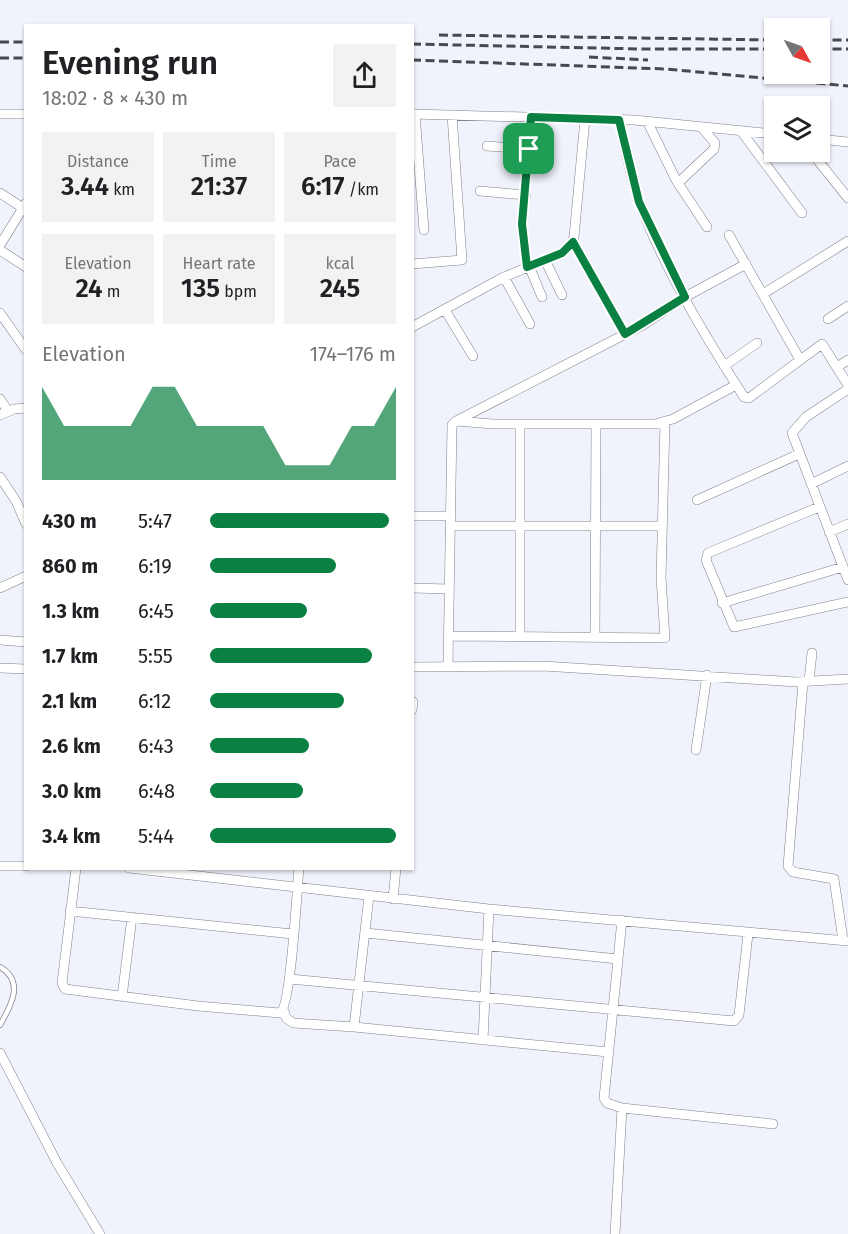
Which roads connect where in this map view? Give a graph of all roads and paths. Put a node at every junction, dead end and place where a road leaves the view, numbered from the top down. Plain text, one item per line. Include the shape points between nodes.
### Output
1 (0, 114) edge
2 (24, 114) edge
3 (414, 114) edge
4 (452, 115) junction
5 (531, 117) junction
6 (585, 119) junction
7 (619, 120) junction
8 (648, 123) junction
9 (702, 128) junction
10 (741, 131) junction
11 (764, 133) edge
12 (830, 140) edge
13 (848, 142) edge
14 (487, 146) dead end
15 (529, 149) junction
16 (819, 162) edge
17 (678, 183) junction
18 (480, 191) dead end
19 (0, 194) edge
20 (526, 195) junction
21 (848, 198) edge
22 (24, 207) edge
23 (802, 213) dead end
24 (707, 227) dead end
25 (424, 230) dead end
26 (729, 235) dead end
27 (848, 241) edge
28 (573, 242) junction
29 (0, 245) edge
30 (0, 250) edge
31 (545, 260) junction
32 (414, 264) edge
33 (746, 264) junction
34 (24, 266) edge
35 (528, 267) junction
36 (504, 277) junction
37 (763, 294) junction
38 (562, 295) dead end
39 (542, 297) dead end
40 (685, 297) junction
41 (848, 306) edge
42 (445, 310) junction
43 (0, 313) edge
44 (828, 319) dead end
45 (530, 324) dead end
46 (414, 326) edge
47 (625, 334) junction
48 (757, 344) dead end
49 (24, 347) edge
50 (473, 356) dead end
51 (799, 358) junction
52 (848, 360) edge
53 (724, 366) junction
54 (837, 367) junction
55 (736, 385) junction
56 (848, 385) edge
57 (848, 389) edge
58 (0, 399) edge
59 (24, 408) edge
60 (4, 413) edge
61 (456, 421) junction
62 (665, 422) junction
63 (520, 424) junction
64 (596, 424) junction
65 (799, 454) junction
66 (848, 466) edge
67 (0, 477) edge
68 (811, 484) junction
69 (697, 500) dead end
70 (819, 507) junction
71 (414, 516) edge
72 (24, 519) edge
73 (450, 521) junction
74 (848, 524) edge
75 (521, 526) junction
76 (594, 526) junction
77 (662, 526) junction
78 (829, 532) junction
79 (843, 567) junction
80 (24, 577) edge
81 (848, 580) edge
82 (1, 586) edge
83 (414, 588) edge
84 (449, 589) junction
85 (848, 602) edge
86 (722, 603) junction
87 (448, 636) junction
88 (520, 637) junction
89 (595, 638) junction
90 (0, 640) edge
91 (24, 642) edge
92 (812, 653) dead end
93 (414, 667) edge
94 (448, 667) junction
95 (0, 668) edge
96 (24, 669) edge
97 (707, 675) junction
98 (848, 679) edge
99 (806, 681) junction
100 (696, 750) dead end
101 (0, 866) edge
102 (24, 866) edge
103 (76, 870) edge
104 (147, 870) edge
105 (299, 870) edge
106 (396, 870) edge
107 (191, 872) edge
108 (297, 889) junction
109 (369, 896) junction
110 (393, 899) junction
111 (489, 909) junction
112 (70, 911) junction
113 (132, 917) junction
114 (622, 920) junction
115 (366, 933) junction
116 (293, 934) junction
117 (748, 934) junction
118 (845, 940) edge
119 (488, 945) junction
120 (618, 959) junction
121 (0, 967) edge
122 (290, 979) junction
123 (359, 985) junction
124 (122, 997) junction
125 (485, 997) junction
126 (613, 1009) junction
127 (284, 1011) junction
128 (0, 1025) edge
129 (354, 1027) junction
130 (483, 1040) junction
131 (608, 1052) junction
132 (0, 1053) edge
133 (622, 1108) junction
134 (773, 1124) dead end
135 (100, 1234) edge
136 (615, 1234) edge

1 - 2 street
3 - 4 street
3 - 25 street
4 - 5 street
4 - 32 street via 462,261
5 - 6 street
5 - 15 street
6 - 7 street
6 - 28 street
7 - 8 street
7 - 40 street via 639,202
8 - 9 street
8 - 17 street
9 - 10 street
9 - 17 street via 715,143 714,149
10 - 11 street
10 - 23 street
12 - 13 street
14 - 15 street
15 - 20 street
16 - 21 street
17 - 24 street
18 - 20 street
19 - 22 street
20 - 35 street via 522,229
22 - 29 street
26 - 33 street
27 - 37 street
28 - 31 street via 567,250
28 - 47 street
30 - 34 street
31 - 35 street
31 - 38 street
33 - 37 street
33 - 40 street
35 - 36 street
35 - 39 street
36 - 42 street
36 - 45 street
37 - 51 street
40 - 47 street
40 - 53 street
41 - 44 street
42 - 46 street
42 - 50 street
43 - 49 street
47 - 61 street
48 - 53 street
51 - 54 street via 822,344
51 - 55 street via 749,398
52 - 54 street
53 - 55 street
54 - 56 street
55 - 62 street
57 - 65 street via 794,429 792,437
58 - 60 street
59 - 60 street
61 - 63 street
61 - 73 street via 451,428
62 - 64 street
62 - 77 street
63 - 64 street
63 - 75 street
64 - 76 street
65 - 68 street
65 - 69 street
66 - 68 street
67 - 72 street
68 - 70 street
70 - 78 street
70 - 86 street via 708,553 706,560
71 - 73 street
73 - 75 street
73 - 84 street
74 - 78 street
75 - 76 street
75 - 88 street
76 - 77 street
76 - 89 street
77 - 89 street via 665,638
78 - 79 street
79 - 81 street
79 - 86 street
80 - 82 street
83 - 84 street
84 - 87 street
85 - 86 street via 738,627 730,624
87 - 88 street
87 - 94 street
88 - 89 street
90 - 91 street
92 - 99 street
93 - 94 street
94 - 97 street via 543,666
95 - 96 street
97 - 99 street
97 - 100 street
98 - 99 street
99 - 118 street via 788,866 794,872 834,879
101 - 102 street
103 - 112 street
104 - 107 street
105 - 108 street
106 - 110 street
107 - 108 street
108 - 109 street
108 - 116 street
109 - 110 street
109 - 115 street
110 - 111 street
111 - 114 street
111 - 119 street
112 - 113 street
112 - 124 street via 63,986 69,991
113 - 116 street
113 - 124 street
114 - 117 street
114 - 120 street
115 - 119 street
115 - 123 street
116 - 122 street
117 - 118 street
117 - 126 street via 739,1015 734,1021
119 - 120 street
119 - 125 street
120 - 126 street
121 - 128 lane via 12,977 15,991
122 - 123 street
122 - 127 street
123 - 125 street
123 - 129 street
124 - 127 street
125 - 126 street
125 - 130 street
126 - 131 street
127 - 129 street via 293,1023
129 - 130 street
130 - 131 street
131 - 133 street via 604,1098 613,1107
132 - 135 street via 57,1163
133 - 134 street
133 - 136 street

